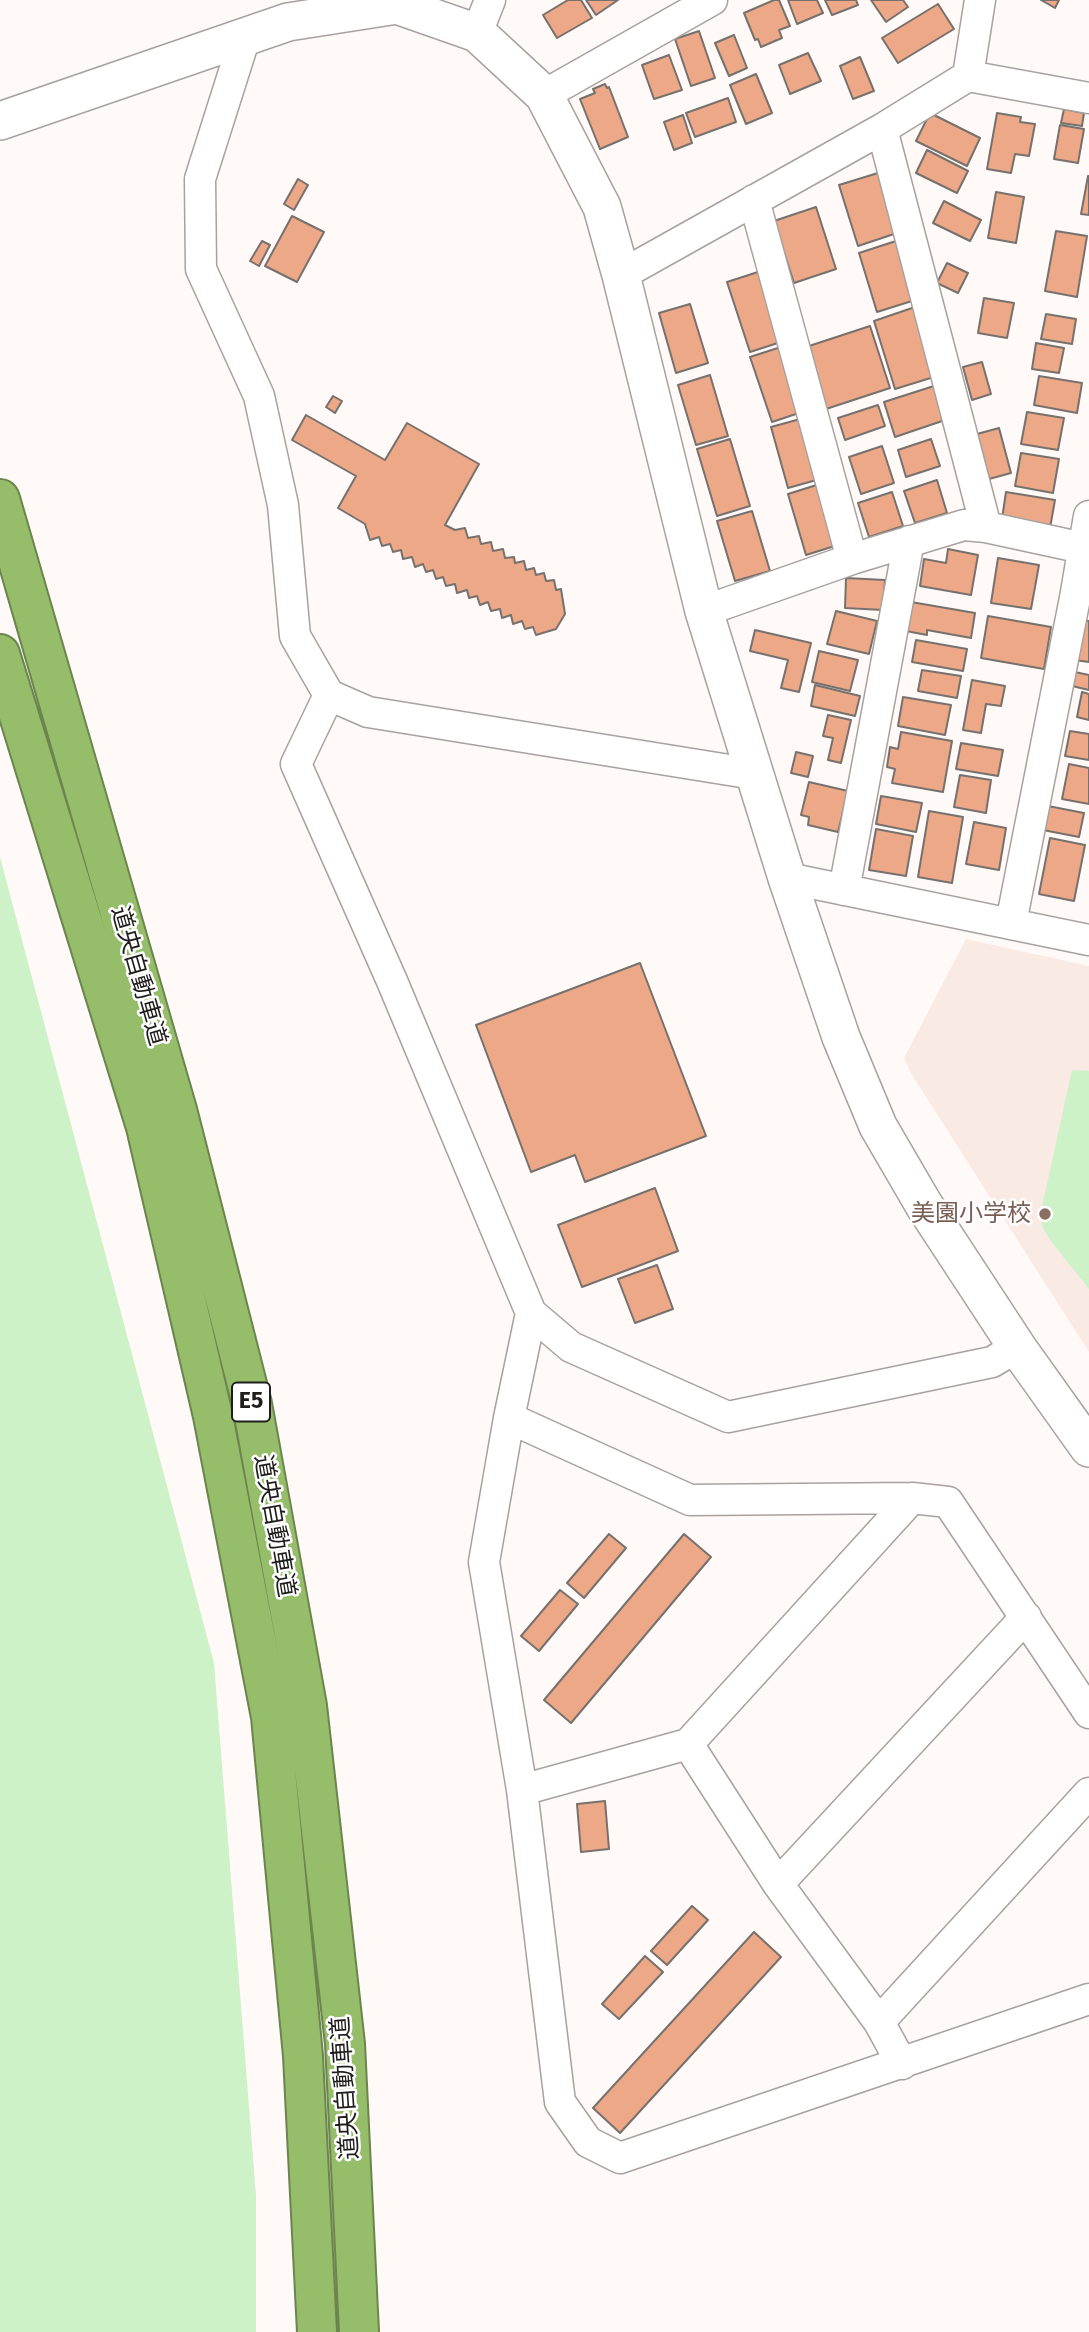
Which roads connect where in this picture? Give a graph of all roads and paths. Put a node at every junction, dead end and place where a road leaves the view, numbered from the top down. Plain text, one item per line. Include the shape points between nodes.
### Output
1 (712, 0) edge
2 (980, 0) edge
3 (484, 16) edge
4 (245, 37) junction
5 (968, 76) junction
6 (544, 95) junction
7 (1089, 98) edge
8 (0, 121) edge
9 (882, 128) junction
10 (754, 201) junction
11 (621, 275) junction
12 (0, 499) edge
13 (1089, 516) edge
14 (986, 527) junction
15 (909, 541) junction
16 (1083, 548) junction
17 (852, 559) junction
18 (1082, 599) edge
19 (704, 611) junction
20 (0, 654) edge
21 (329, 695) junction
22 (754, 774) junction
23 (787, 878) junction
24 (844, 890) junction
25 (1012, 923) junction
26 (1089, 940) edge
27 (531, 1313) junction
28 (1017, 1347) junction
29 (509, 1418) junction
30 (1089, 1448) edge
31 (912, 1499) junction
32 (1026, 1617) junction
33 (1089, 1713) edge
34 (688, 1744) junction
35 (522, 1790) junction
36 (1089, 1793) edge
37 (778, 1884) junction
38 (1089, 1999) edge
39 (879, 2022) junction
40 (902, 2064) junction
41 (317, 2332) edge
42 (359, 2332) edge

1 - 6 street
2 - 5 street
3 - 4 street via 397,5 288,22
3 - 6 street
4 - 8 street
4 - 21 street via 200,179 201,269 259,396 283,505 295,636
5 - 7 street
5 - 9 street
6 - 11 street via 602,207
9 - 10 street
9 - 14 street
10 - 11 street
10 - 17 street
11 - 19 street
12 - 42 highway, 道央自動車道 / E5 via 177,1110 252,1404 312,1746 345,2044
13 - 16 street
14 - 15 street via 964,525
14 - 16 street
15 - 17 street
15 - 24 street
16 - 18 street
17 - 19 street
18 - 25 street
19 - 22 street
20 - 41 highway, 道央自動車道 / E5 via 146,1128 213,1416 271,1717 303,2056
21 - 22 street via 368,712
21 - 27 street via 296,764
22 - 23 street
23 - 24 street
23 - 28 street via 841,1037 878,1126
24 - 25 street
25 - 26 street
27 - 28 street via 571,1347 728,1417 992,1362
27 - 29 street
28 - 30 street
29 - 31 street via 690,1500
29 - 35 street via 484,1562
31 - 32 street via 948,1502
31 - 34 street
32 - 33 street
32 - 37 street
34 - 35 street
34 - 37 street
35 - 40 street via 559,2102 588,2142 620,2158
36 - 39 street
37 - 39 street
38 - 40 street
39 - 40 street

